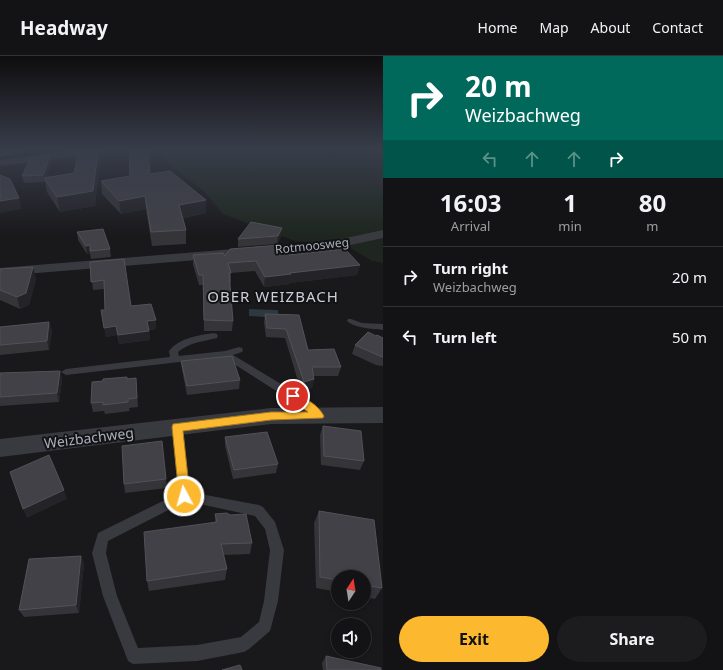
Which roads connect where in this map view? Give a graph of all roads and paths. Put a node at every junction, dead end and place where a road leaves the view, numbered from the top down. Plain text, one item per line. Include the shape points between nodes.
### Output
1 (383, 234) edge
2 (0, 272) edge
3 (352, 320) dead end
4 (383, 328) edge
5 (214, 336) dead end
6 (239, 350) dead end
7 (225, 354) junction
8 (175, 360) junction
9 (66, 372) dead end
10 (383, 415) edge
11 (319, 416) junction
12 (177, 427) junction
13 (0, 448) edge
14 (184, 496) junction

1 - 2 street, Rotmoosweg via 332,245
3 - 4 lane via 361,325
5 - 8 lane via 200,337 183,343 173,351
6 - 7 lane
7 - 8 lane
7 - 11 lane via 307,405
8 - 9 lane
10 - 11 street, Weizbachweg
11 - 12 street, Weizbachweg via 271,416
12 - 13 street, Weizbachweg
12 - 14 lane
14 - 14 lane via 103,537 99,554 110,596 133,656 197,653 244,644 265,626 271,602 277,550 271,526 259,511

